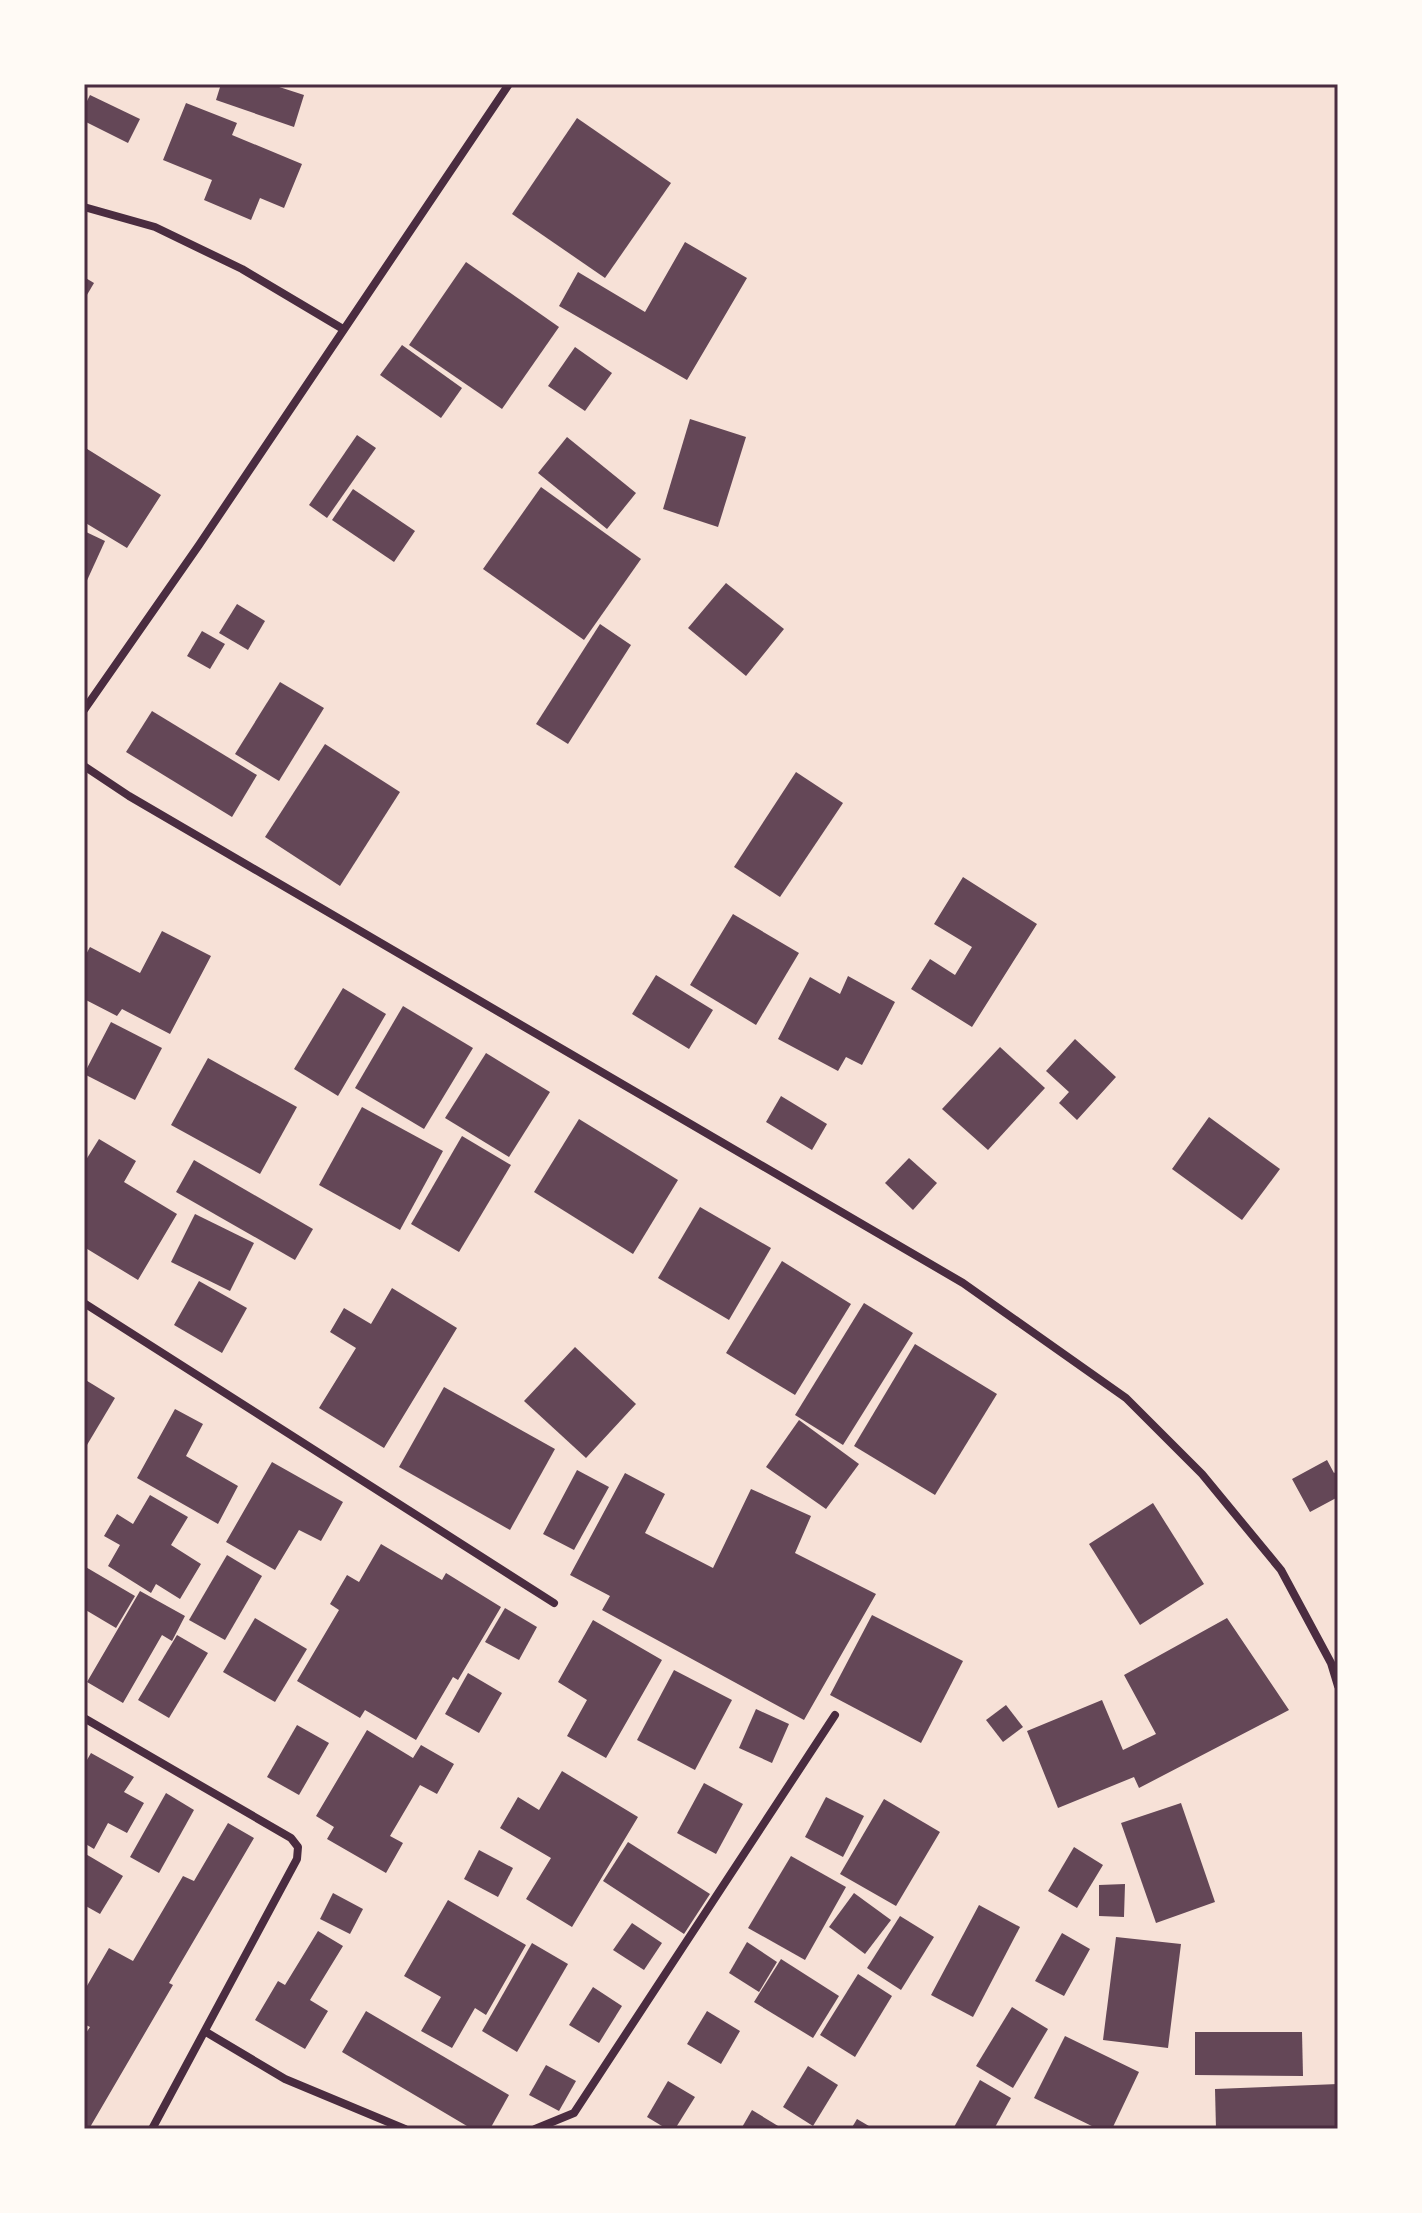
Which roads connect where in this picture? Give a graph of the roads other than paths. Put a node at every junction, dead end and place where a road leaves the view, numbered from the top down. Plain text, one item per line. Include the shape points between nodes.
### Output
1 (509, 84) edge
2 (84, 207) edge
3 (343, 329) junction
4 (84, 710) edge
5 (84, 766) edge
6 (84, 1303) edge
7 (554, 1603) dead end
8 (1338, 1686) edge
9 (835, 1715) dead end
10 (84, 1718) edge
11 (206, 2032) junction
12 (152, 2129) edge
13 (405, 2129) edge
14 (535, 2129) edge

1 - 3 street
2 - 3 street via 155,227 242,269
3 - 4 street
5 - 8 street via 963,1283 1126,1398 1202,1474 1281,1570
6 - 7 street
9 - 14 street via 574,2113
10 - 11 street via 291,1838 298,1847 297,1859
11 - 12 street
11 - 13 street via 285,2079

